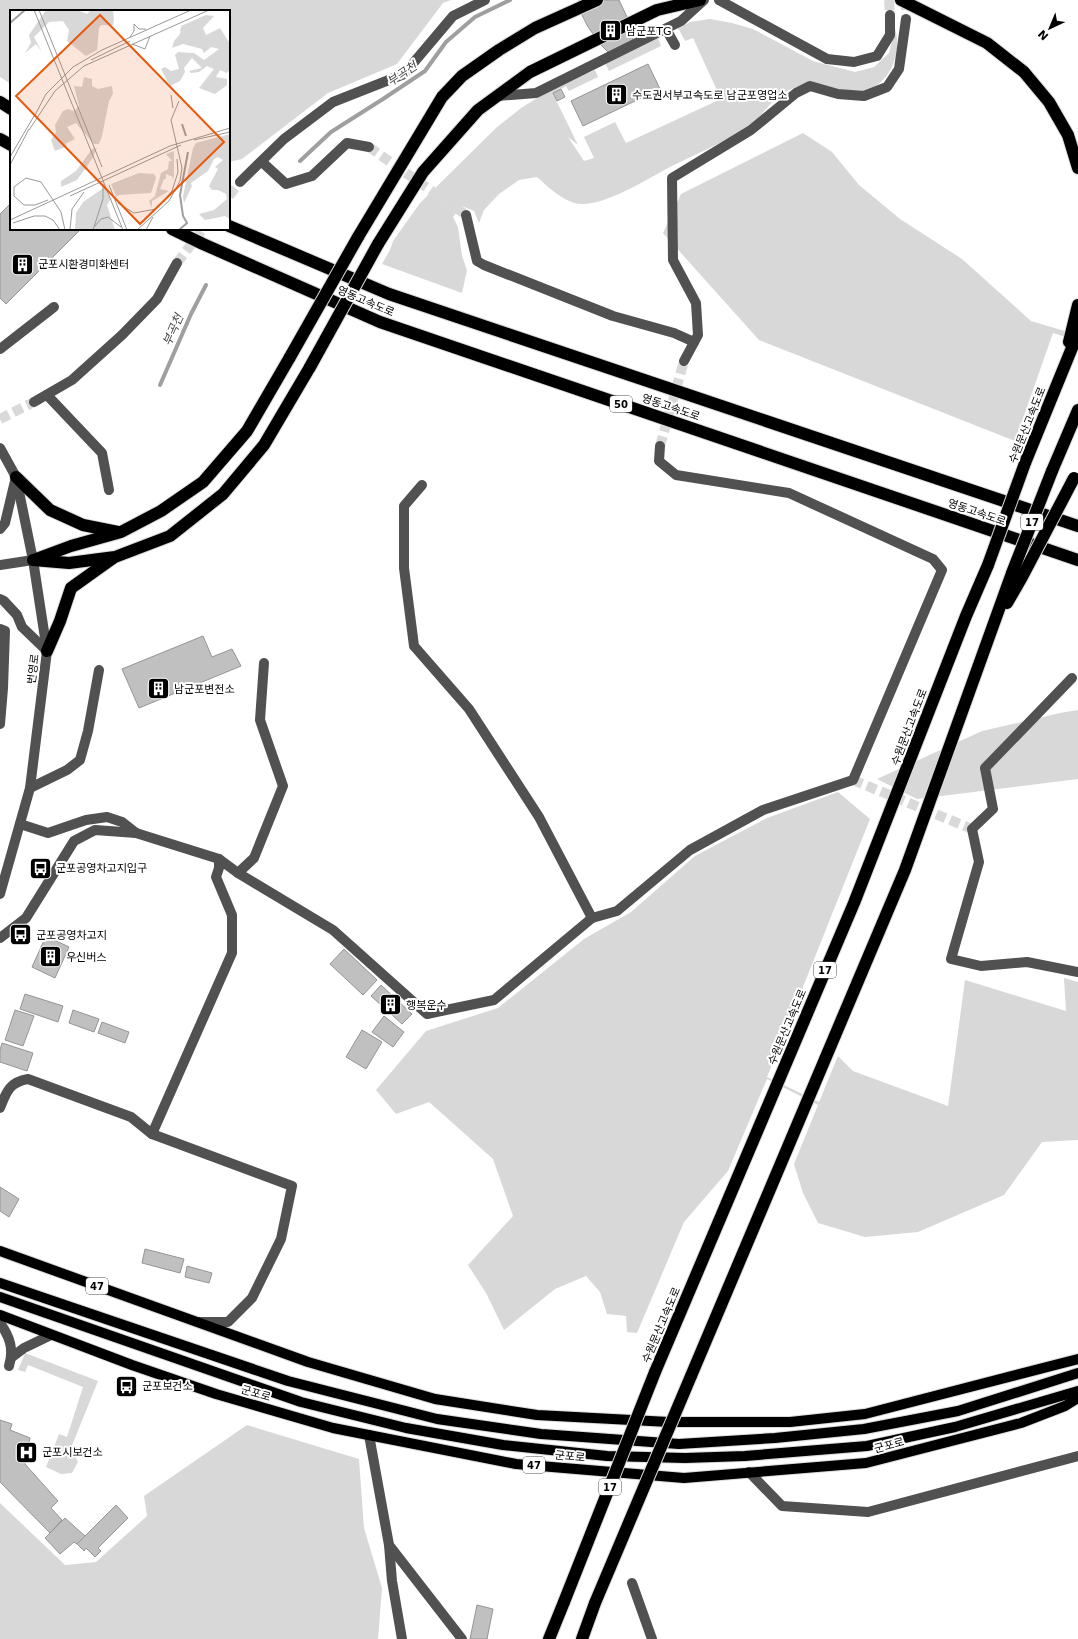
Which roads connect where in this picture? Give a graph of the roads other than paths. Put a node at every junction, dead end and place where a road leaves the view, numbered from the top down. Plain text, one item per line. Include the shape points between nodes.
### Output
1 (484, 0) edge
2 (597, 0) edge
3 (700, 0) edge
4 (704, 0) edge
5 (719, 0) edge
6 (901, 0) edge
7 (890, 15) tunnel mouth
8 (906, 19) tunnel mouth
9 (666, 29) junction
10 (675, 46) dead end
11 (497, 96) junction
12 (0, 102) edge
13 (10, 108) edge
14 (0, 139) edge
15 (10, 145) edge
16 (369, 147) tunnel mouth
17 (262, 162) junction
18 (1078, 168) edge
19 (240, 182) tunnel mouth
20 (466, 215) tunnel mouth
21 (230, 226) edge
22 (174, 230) edge
23 (177, 263) tunnel mouth
24 (1078, 305) edge
25 (54, 307) dead end
26 (1078, 334) edge
27 (694, 342) junction
28 (0, 349) edge
29 (684, 361) tunnel mouth
30 (1060, 378) junction
31 (47, 395) junction
32 (34, 402) tunnel mouth
33 (1078, 410) edge
34 (660, 446) tunnel mouth
35 (0, 448) edge
36 (1076, 476) edge
37 (16, 477) junction
38 (422, 486) dead end
39 (109, 490) dead end
40 (1043, 514) junction
41 (1078, 523) edge
42 (1078, 526) edge
43 (0, 529) edge
44 (122, 532) junction
45 (115, 557) junction
46 (33, 560) junction
47 (1078, 560) edge
48 (0, 565) edge
49 (1017, 575) junction
50 (0, 599) edge
51 (22, 627) junction
52 (2, 630) edge
53 (47, 651) junction
54 (264, 664) dead end
55 (99, 670) dead end
56 (1072, 678) dead end
57 (0, 724) edge
58 (30, 788) junction
59 (20, 824) junction
60 (136, 833) junction
61 (219, 858) junction
62 (238, 873) junction
63 (0, 894) edge
64 (592, 918) junction
65 (0, 938) edge
66 (1078, 972) edge
67 (0, 1108) edge
68 (152, 1134) junction
69 (0, 1251) edge
70 (0, 1283) edge
71 (0, 1297) edge
72 (0, 1315) edge
73 (193, 1322) junction
74 (0, 1323) edge
75 (51, 1335) junction
76 (1078, 1359) edge
77 (1078, 1373) edge
78 (1078, 1390) edge
79 (1078, 1398) edge
80 (369, 1435) junction
81 (1078, 1456) edge
82 (749, 1472) junction
83 (389, 1545) junction
84 (632, 1583) dead end
85 (402, 1639) edge
86 (462, 1639) edge
87 (549, 1639) edge
88 (582, 1639) edge
89 (652, 1639) edge

1 - 17 street via 453,16 404,74 333,102 284,139
2 - 44 highway, bridge via 535,28 499,50 462,76 442,96 247,431 203,482 161,511
3 - 11 highway via 657,10 530,72
4 - 9 street via 681,22
5 - 7 street via 827,59 854,62 877,56 890,35
6 - 18 highway via 987,43 1024,72 1049,102 1068,135
8 - 27 street via 899,69 887,87 864,96 838,94 810,86 796,92 751,130 672,178 672,260 696,303 698,335
9 - 10 street
9 - 11 street via 536,93
11 - 45 highway, bridge via 478,110 423,172 378,244 264,445 223,494 170,536
12 - 13 highway
14 - 15 highway
16 - 17 street via 347,143 312,176 286,184
17 - 19 street
20 - 27 street via 477,261 484,265 613,316 674,333
21 - 40 highway, 영동고속도로 via 389,294
22 - 47 highway, 영동고속도로 / 50 via 380,322
23 - 31 street via 157,299 122,335 72,380
24 - 30 highway
25 - 28 street
26 - 30 highway, 수원문산고속도로 / 17
27 - 29 street
30 - 87 highway, 수원문산고속도로 / 17, bridge via 854,903 655,1372
31 - 32 street
31 - 39 street via 102,453
33 - 49 highway, 17, bridge via 1052,471
34 - 64 street via 658,461 676,475 789,493 933,559 942,570 853,780 763,810 690,850 617,911
35 - 37 street, 번영로
36 - 49 highway, bridge
37 - 43 street via 5,523
37 - 44 highway via 50,510 83,525
37 - 46 street, 번영로
38 - 64 street via 404,506 404,568 414,646 469,709 538,817
40 - 41 highway
40 - 42 highway, 영동고속도로
44 - 46 highway via 70,546
45 - 46 highway via 69,563
45 - 53 highway via 71,588
46 - 48 street
46 - 53 street, 번영로
49 - 88 highway, 17, bridge via 986,641 905,870
50 - 51 street via 17,615
51 - 52 street
51 - 53 street
52 - 57 street via 3,688
53 - 58 street, 번영로
54 - 62 street via 260,720 283,786 254,858
55 - 58 street via 80,760 67,770
56 - 66 street via 985,768 993,809 972,829 979,862 951,959 981,966 1027,962
58 - 59 street, 번영로
59 - 60 street via 48,833 86,820 107,817 122,822
59 - 63 street, 번영로
60 - 61 street
60 - 65 street via 95,830 74,841 26,918
61 - 62 street
61 - 68 street via 216,876 232,915 232,953
62 - 64 street via 333,930 427,1014 494,1000
67 - 68 street via 8,1089 19,1080 28,1079 131,1117
68 - 73 street via 292,1186 281,1239 252,1298 228,1322
69 - 73 main road, 47
70 - 77 main road, 군포로 via 288,1381 437,1419 541,1434 679,1444 864,1429 958,1411
71 - 78 main road, 군포로 / 47 via 301,1402 406,1428 503,1444 607,1456 745,1456 867,1446 955,1427
72 - 75 main road, 군포로 / 47
73 - 76 main road, 47 via 308,1362 435,1399 537,1415 669,1422 790,1422 865,1414
74 - 75 street via 11,1342 11,1362 24,1348
75 - 80 main road, 군포로 / 47 via 216,1394 333,1428
79 - 82 main road, 군포로 / 47 via 1065,1406 1021,1422 866,1463
80 - 82 main road, 군포로 / 47 via 516,1464 684,1478
80 - 83 street
81 - 82 street via 868,1512 782,1506
83 - 85 street
83 - 86 street
84 - 89 street

